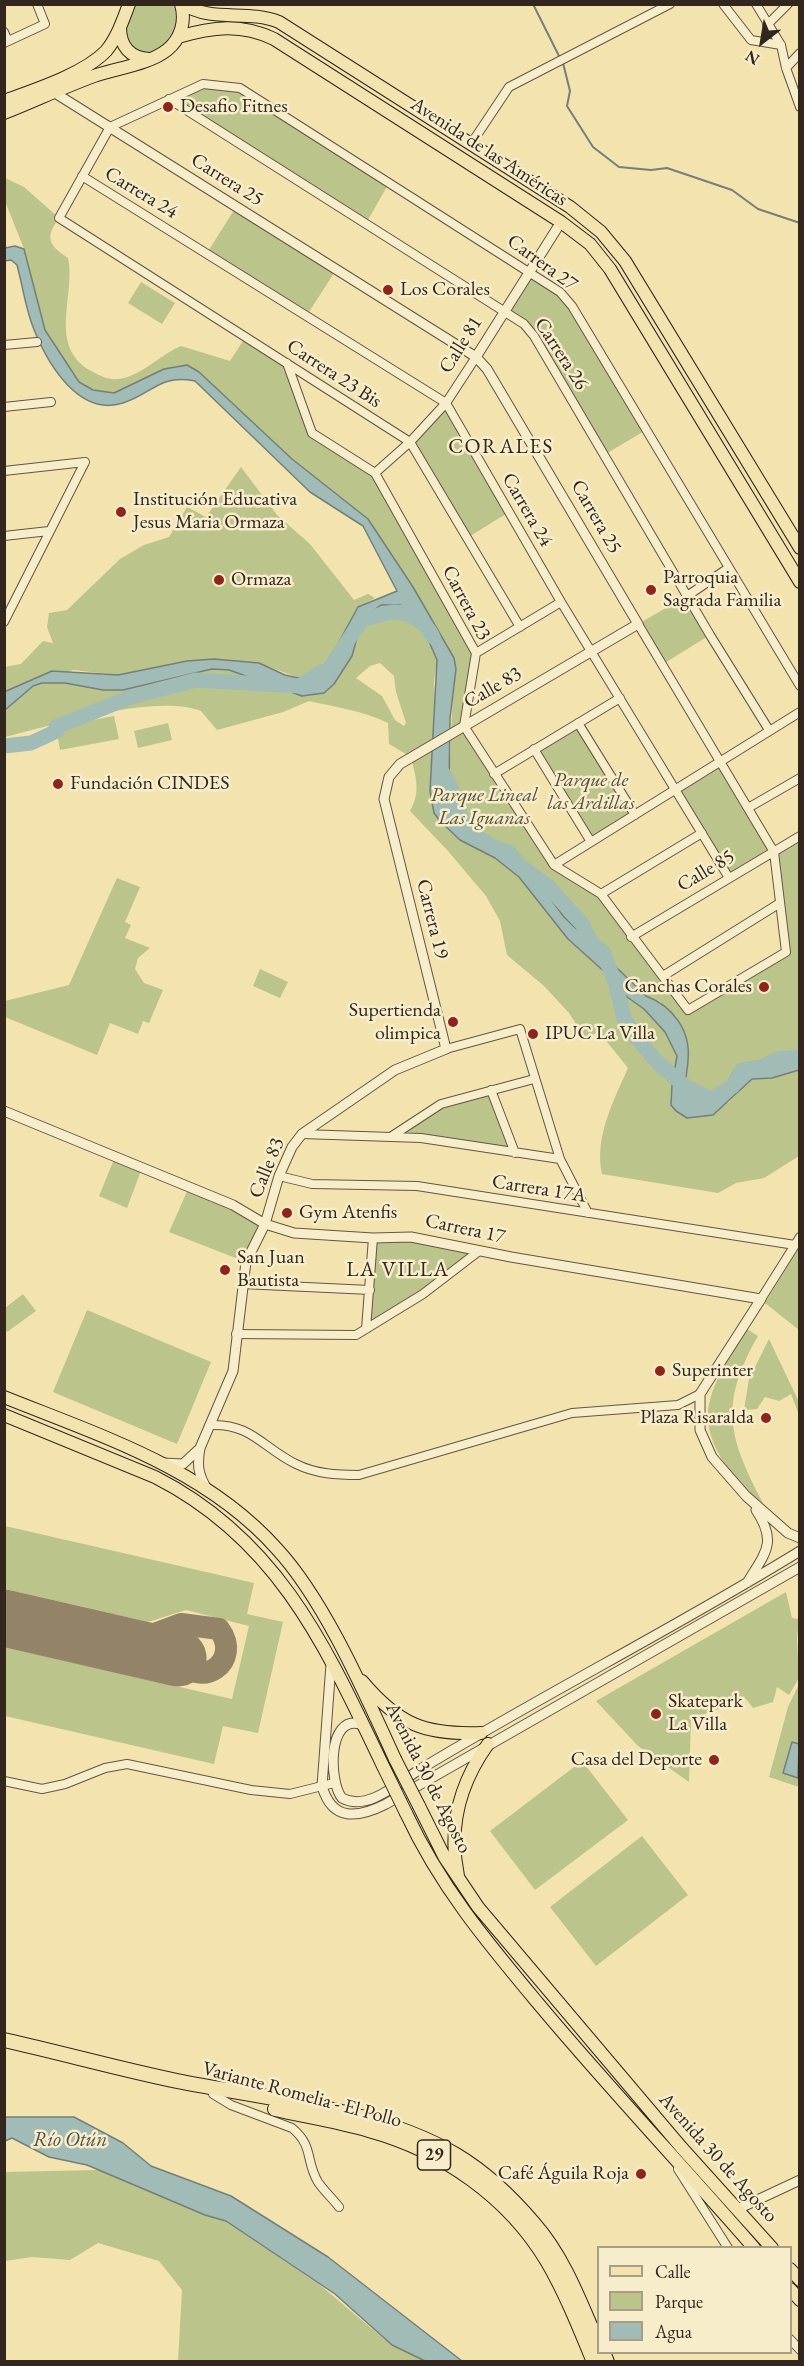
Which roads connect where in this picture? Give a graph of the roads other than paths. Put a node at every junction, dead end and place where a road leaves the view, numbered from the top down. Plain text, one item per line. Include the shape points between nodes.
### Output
1 (37, 4) edge
2 (129, 4) edge
3 (182, 4) edge
4 (670, 4) edge
5 (723, 4) edge
6 (756, 4) edge
7 (788, 4) edge
8 (767, 25) junction
9 (120, 27) junction
10 (4, 32) edge
11 (178, 37) junction
12 (6, 42) edge
13 (781, 45) junction
14 (800, 53) edge
15 (301, 55) junction
16 (150, 58) junction
17 (786, 68) junction
18 (55, 93) junction
19 (169, 99) junction
20 (4, 101) edge
21 (799, 106) edge
22 (4, 113) edge
23 (110, 127) junction
24 (471, 144) junction
25 (82, 176) junction
26 (561, 222) junction
27 (530, 270) junction
28 (504, 311) junction
29 (37, 342) dead end
30 (4, 345) edge
31 (476, 357) junction
32 (287, 363) junction
33 (51, 402) dead end
34 (446, 403) junction
35 (4, 407) edge
36 (410, 442) junction
37 (4, 471) edge
38 (375, 473) junction
39 (49, 531) junction
40 (4, 536) edge
41 (800, 548) edge
42 (727, 569) junction
43 (800, 582) edge
44 (687, 596) junction
45 (15, 599) junction
46 (4, 600) edge
47 (561, 602) junction
48 (4, 622) edge
49 (638, 624) junction
50 (520, 627) junction
51 (592, 651) junction
52 (476, 653) junction
53 (800, 686) edge
54 (620, 698) junction
55 (800, 711) edge
56 (578, 723) junction
57 (460, 728) junction
58 (769, 730) junction
59 (534, 749) junction
60 (720, 761) junction
61 (494, 774) junction
62 (800, 777) edge
63 (676, 789) junction
64 (384, 799) joint
65 (748, 808) junction
66 (635, 815) junction
67 (702, 833) junction
68 (800, 836) edge
69 (591, 842) junction
70 (774, 852) junction
71 (554, 865) junction
72 (729, 878) junction
73 (601, 894) junction
74 (780, 903) junction
75 (632, 937) junction
76 (663, 976) junction
77 (446, 1049) junction
78 (534, 1079) junction
79 (491, 1090) junction
80 (4, 1111) edge
81 (302, 1134) junction
82 (391, 1137) junction
83 (515, 1153) junction
84 (560, 1159) junction
85 (279, 1176) junction
86 (588, 1213) junction
87 (265, 1224) junction
88 (800, 1237) edge
89 (373, 1238) junction
90 (795, 1245) junction
91 (479, 1251) junction
92 (242, 1284) junction
93 (370, 1290) junction
94 (761, 1299) junction
95 (366, 1329) junction
96 (236, 1334) junction
97 (700, 1394) junction
98 (4, 1397) edge
99 (4, 1415) edge
100 (210, 1425) junction
101 (200, 1448) junction
102 (161, 1463) junction
103 (207, 1489) junction
104 (746, 1496) junction
105 (800, 1538) edge
106 (800, 1551) edge
107 (800, 1567) edge
108 (746, 1584) junction
109 (344, 1656) junction
110 (331, 1664) junction
111 (365, 1729) junction
112 (481, 1733) junction
113 (488, 1744) junction
114 (4, 1781) edge
115 (334, 1783) junction
116 (321, 1786) junction
117 (459, 1880) junction
118 (4, 2040) edge
119 (178, 2081) junction
120 (213, 2094) junction
121 (669, 2155) junction
122 (800, 2180) edge
123 (339, 2207) dead end
124 (738, 2209) junction
125 (727, 2246) edge
126 (753, 2246) edge
127 (771, 2246) edge
128 (597, 2342) edge
129 (594, 2361) edge

1 - 12 street via 45,24
2 - 9 main road
3 - 11 main road via 184,17
3 - 24 main road, Avenida de las Américas via 205,15 246,14 279,22
4 - 24 street via 509,87
5 - 13 street via 751,40
6 - 8 street
7 - 8 street
8 - 13 street
9 - 16 main road via 127,50
9 - 20 main road via 98,58
10 - 12 street
11 - 15 main road, Avenida de las Américas via 229,26 261,33
11 - 16 main road, Avenida de las Américas via 167,50
13 - 17 street
14 - 17 street
15 - 24 main road via 332,64 454,142
15 - 26 main road, Avenida de las Américas
16 - 18 main road, Avenida de las Américas
17 - 21 street
18 - 22 main road, Avenida de las Américas
18 - 23 street, Carrera 25
19 - 23 street, Carrera 27
19 - 27 street, Carrera 27 via 203,84 240,88
19 - 28 street, Carrera 26
23 - 25 street
23 - 31 street, Carrera 25
24 - 41 main road, Avenida de las Américas via 601,231 642,288
25 - 32 street, Carrera 23 Bis via 58,218
25 - 34 street, Carrera 24
26 - 27 street, Calle 81
26 - 43 main road, Avenida de las Américas via 590,244 610,269
27 - 28 street, Calle 81
27 - 42 street, Carrera 27 via 572,306
28 - 31 street, Calle 81
28 - 44 street, Carrera 26 via 534,336
29 - 30 street
31 - 34 street, Calle 81
31 - 49 street, Carrera 25 via 487,369
32 - 36 street, Carrera 23 Bis
32 - 38 street, Carrera 23 via 312,433
33 - 35 street
34 - 36 street, Calle 81
34 - 47 street, Carrera 24
36 - 38 street, Calle 81
36 - 50 street, Carrera 23 Bis
37 - 39 street via 85,462
38 - 52 street, Carrera 23
39 - 40 street
39 - 45 street
42 - 44 street
42 - 53 street, Carrera 27
44 - 58 street, Carrera 26
45 - 46 street
45 - 48 street
47 - 50 street
47 - 51 street, Carrera 24
49 - 51 street, Calle 83
49 - 60 street, Carrera 25
50 - 52 street
51 - 54 street, Carrera 24
51 - 57 street, Calle 83
52 - 57 street, Carrera 23
54 - 56 street
54 - 63 street, Carrera 24
55 - 58 street
56 - 59 street
56 - 66 street
57 - 61 street
57 - 64 street, Calle 83 via 400,764 392,773
58 - 60 street
59 - 61 street
59 - 69 street
60 - 63 street
60 - 65 street, Carrera 25
61 - 71 street
62 - 65 street
63 - 66 street
63 - 67 street, Carrera 24
64 - 77 street, Carrera 19
65 - 70 street, Carrera 25
66 - 69 street
67 - 72 street, Carrera 24
67 - 73 street
68 - 70 street, Calle 85
69 - 71 street
70 - 72 street, Calle 85
70 - 74 street, Carrera 25
71 - 73 street
72 - 75 street, Calle 85
73 - 75 street
74 - 76 street
74 - 76 street, Carrera 25 via 786,952 688,1011
75 - 76 street
77 - 78 street, Calle 83 via 520,1029
77 - 81 street, Calle 83 via 395,1070
78 - 79 street
78 - 84 street
79 - 82 street via 441,1104
79 - 83 street
80 - 87 street, Carrera 17 via 233,1205
81 - 82 street
81 - 85 street, Calle 83
82 - 83 street
83 - 84 street
84 - 86 street
85 - 86 street, Carrera 17A via 312,1184 417,1186
85 - 87 street, Calle 83
86 - 90 street, Carrera 17A
87 - 89 street, Carrera 17 via 294,1233
87 - 92 street, Calle 83 via 246,1262
88 - 90 street
89 - 91 street, Carrera 17 via 411,1237
89 - 93 street
90 - 94 street
91 - 94 street, Carrera 17
91 - 95 street via 423,1294
92 - 93 street
92 - 96 street, Calle 83
93 - 95 street
94 - 97 street
95 - 96 street via 356,1335
96 - 100 street, Calle 83 via 233,1371
97 - 100 street via 678,1405 572,1413 359,1475 308,1469 284,1458 242,1429
97 - 104 street via 698,1417 705,1446
98 - 102 main road, Avenida 30 de Agosto
99 - 110 main road, Avenida 30 de Agosto via 155,1477 215,1513 280,1578
100 - 101 street, Calle 83
101 - 102 street via 183,1464
101 - 103 street, Calle 83 via 197,1467
102 - 103 main road, Avenida 30 de Agosto
103 - 109 main road, Avenida 30 de Agosto via 245,1517 277,1548 313,1596
104 - 105 street via 788,1533
104 - 108 street via 769,1534 766,1549
106 - 108 street
107 - 113 street
108 - 112 street
109 - 112 main road via 382,1703 409,1721 433,1732
109 - 117 main road, Avenida 30 de Agosto, bridge
110 - 111 main road, Avenida 30 de Agosto
110 - 116 street
111 - 115 street via 354,1722 338,1732
111 - 121 main road, Avenida 30 de Agosto, bridge via 433,1867 466,1916
112 - 115 street via 366,1801 349,1802
113 - 116 street via 369,1813 357,1815 334,1808
113 - 117 main road via 468,1777 456,1815 454,1841
114 - 116 street via 42,1789 127,1764 218,1785 290,1794
115 - 116 street
117 - 124 main road, Avenida 30 de Agosto via 570,2018
118 - 119 highway, Variante Romelia - El Pollo / 29
119 - 120 highway, Variante Romelia - El Pollo / 29
119 - 128 highway, Variante Romelia - El Pollo / 29 via 378,2123 456,2155 492,2182 536,2226 562,2266
120 - 123 street via 300,2134 306,2141 318,2182
120 - 129 highway, Variante Romelia - El Pollo / 29 via 392,2138 437,2156 475,2181 511,2213 542,2253 570,2304
121 - 125 street
121 - 126 main road, Avenida 30 de Agosto
122 - 124 street
124 - 127 main road, Avenida 30 de Agosto

